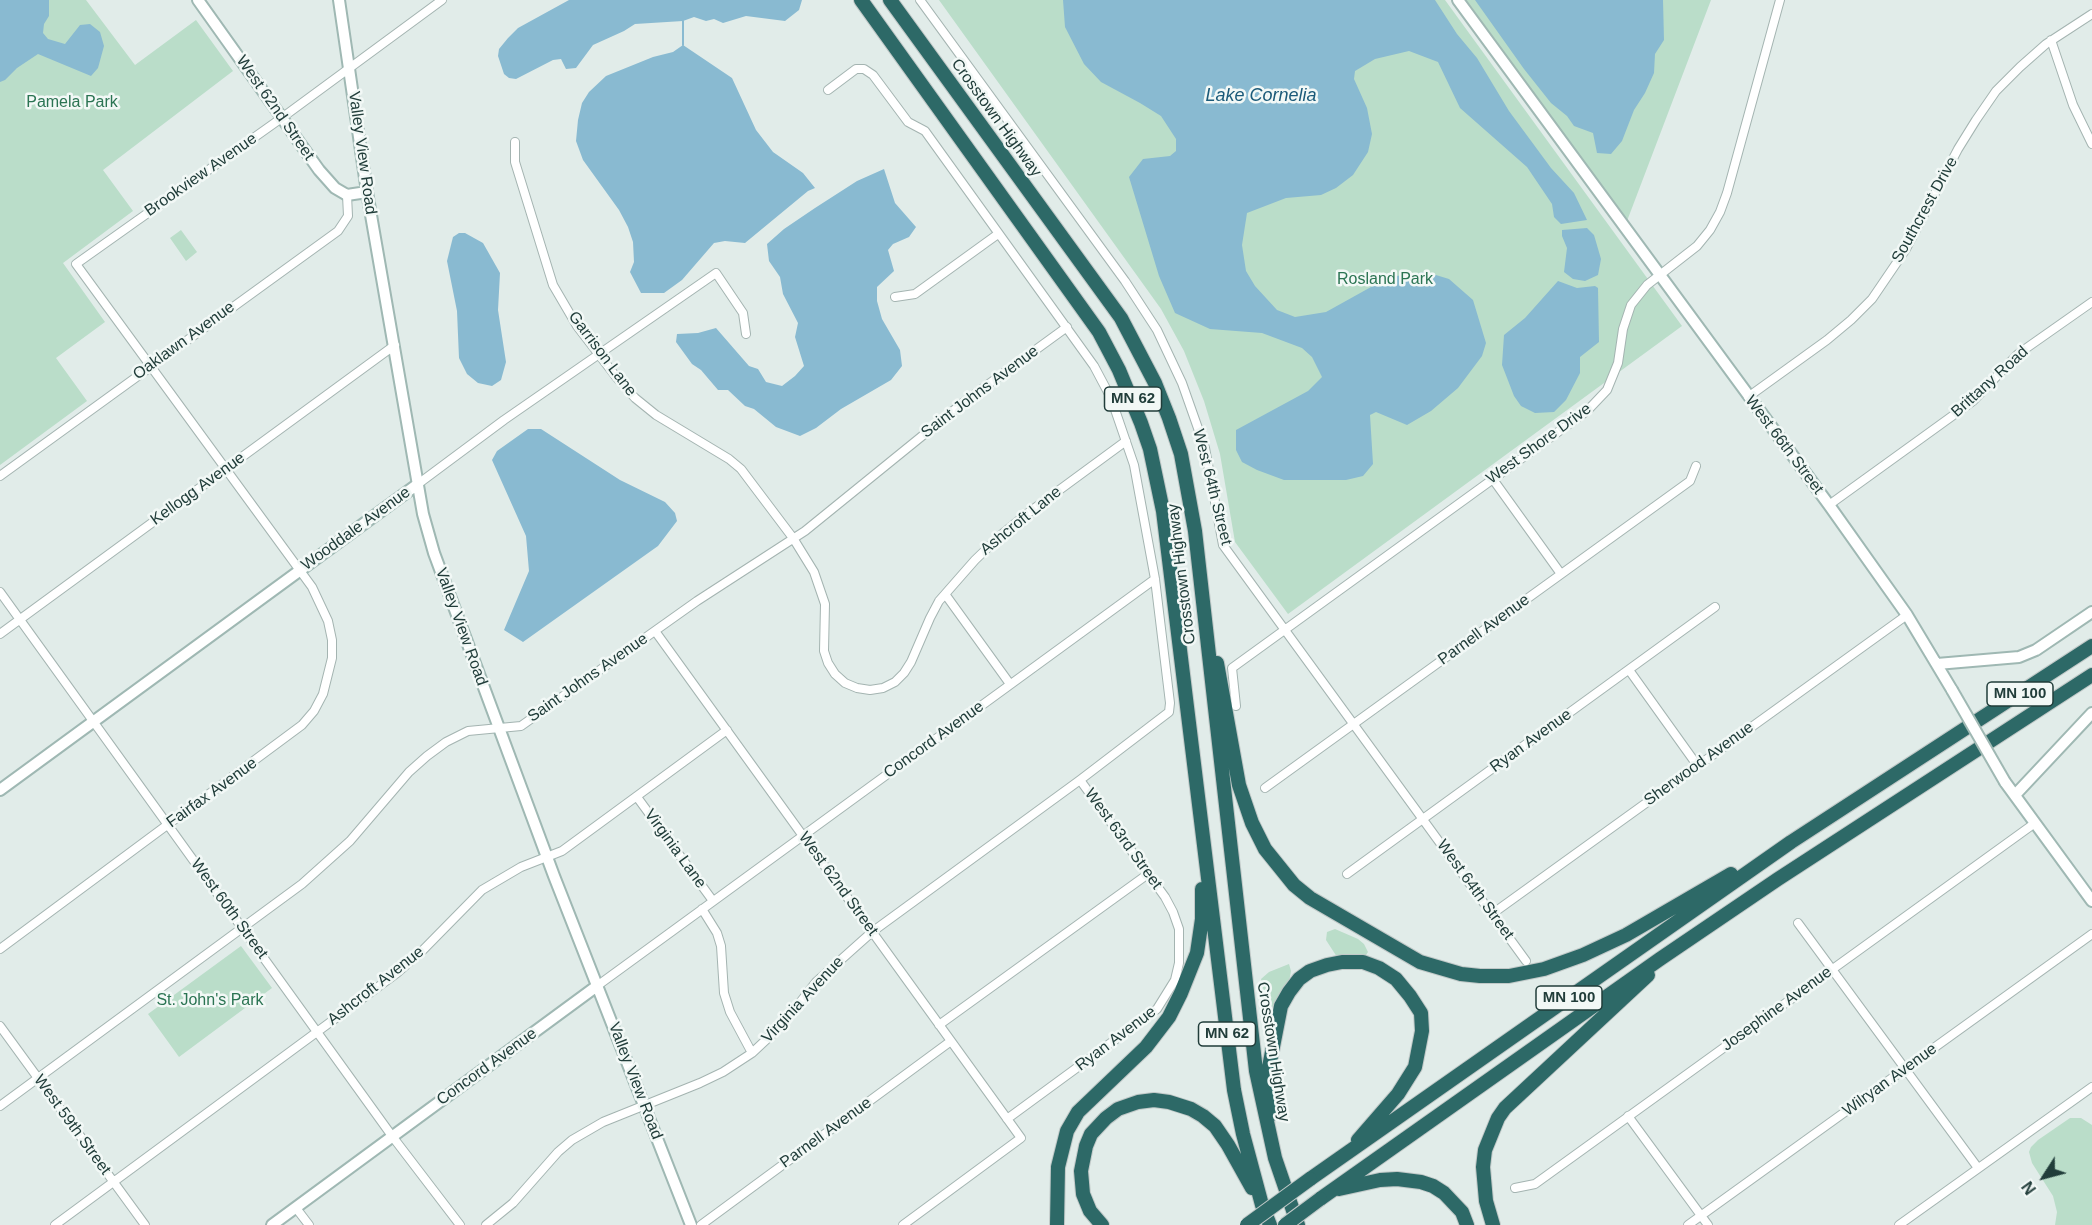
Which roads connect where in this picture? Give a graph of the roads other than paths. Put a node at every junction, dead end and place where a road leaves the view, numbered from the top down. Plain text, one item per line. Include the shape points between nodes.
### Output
1 (198, 0) edge
2 (339, 0) edge
3 (442, 0) edge
4 (860, 0) edge
5 (920, 0) edge
6 (1458, 0) edge
7 (1780, 0) edge
8 (890, 1) edge
9 (2092, 14) edge
10 (2051, 40) junction
11 (350, 68) junction
12 (828, 90) dead end
13 (283, 117) junction
14 (515, 142) dead end
15 (2092, 144) edge
16 (366, 192) junction
17 (347, 195) junction
18 (998, 234) junction
19 (76, 264) joint
20 (1659, 276) junction
21 (895, 297) dead end
22 (2092, 302) edge
23 (1067, 327) junction
24 (746, 334) dead end
25 (395, 345) junction
26 (600, 356) junction
27 (150, 366) junction
28 (1748, 397) junction
29 (1126, 441) junction
30 (1696, 466) dead end
31 (225, 469) junction
32 (0, 476) edge
33 (1492, 478) junction
34 (418, 484) junction
35 (1829, 505) junction
36 (793, 538) junction
37 (299, 571) junction
38 (1199, 572) junction
39 (1561, 574) junction
40 (1155, 579) junction
41 (0, 592) edge
42 (945, 594) junction
43 (1715, 607) dead end
44 (2092, 612) edge
45 (1907, 615) junction
46 (20, 619) junction
47 (1285, 630) junction
48 (655, 631) junction
49 (0, 634) edge
50 (2092, 646) edge
51 (1937, 663) junction
52 (1629, 670) junction
53 (2092, 675) edge
54 (1010, 684) junction
55 (1236, 706) dead end
56 (2092, 713) edge
57 (94, 721) junction
58 (1354, 724) junction
59 (498, 728) junction
60 (727, 730) junction
61 (1697, 765) junction
62 (1080, 780) junction
63 (1265, 788) dead end
64 (0, 790) edge
65 (2015, 795) junction
66 (637, 796) junction
67 (1423, 819) junction
68 (2035, 823) junction
69 (168, 825) junction
70 (803, 836) junction
71 (1791, 842) junction
72 (547, 857) junction
73 (1205, 861) junction
74 (1148, 873) junction
75 (1347, 874) dead end
76 (1165, 897) joint
77 (713, 901) junction
78 (2092, 901) edge
79 (702, 909) junction
80 (1492, 914) junction
81 (1798, 923) dead end
82 (243, 928) junction
83 (872, 932) junction
84 (2092, 934) edge
85 (0, 949) edge
86 (1660, 959) junction
87 (1526, 961) dead end
88 (1832, 970) junction
89 (597, 986) junction
90 (939, 1025) junction
91 (0, 1026) edge
92 (317, 1032) junction
93 (951, 1041) junction
94 (752, 1053) junction
95 (1905, 1069) junction
96 (38, 1078) junction
97 (2092, 1087) edge
98 (0, 1106) edge
99 (644, 1106) junction
100 (1628, 1116) junction
101 (1007, 1119) junction
102 (392, 1136) junction
103 (1348, 1154) junction
104 (1275, 1158) junction
105 (1978, 1168) junction
106 (113, 1182) junction
107 (1515, 1188) dead end
108 (1334, 1190) junction
109 (1262, 1205) junction
110 (1291, 1205) junction
111 (296, 1208) junction
112 (1701, 1215) junction
113 (55, 1225) edge
114 (145, 1225) edge
115 (272, 1225) edge
116 (309, 1225) edge
117 (460, 1225) edge
118 (486, 1225) edge
119 (691, 1225) edge
120 (701, 1225) edge
121 (903, 1225) edge
122 (1057, 1225) edge
123 (1102, 1225) edge
124 (1247, 1225) edge
125 (1270, 1225) edge
126 (1285, 1225) edge
127 (1298, 1225) edge
128 (1303, 1225) edge
129 (1467, 1225) edge
130 (1493, 1225) edge
131 (1688, 1225) edge
132 (1708, 1225) edge
133 (1899, 1225) edge

1 - 13 street, West 62nd Street
2 - 11 street, Valley View Road
3 - 11 street, Brookview Avenue
4 - 73 highway, Crosstown Highway / MN 62 via 1099,332 1133,400 1150,449 1163,511
5 - 47 street, West 64th Street via 1157,330 1182,383 1205,448 1223,544
6 - 20 street, West 66th Street
7 - 20 street, West Shore Drive via 1720,212 1696,246
8 - 38 highway, Crosstown Highway / MN 62 via 1099,286 1139,350 1181,454
9 - 10 street, Southcrest Drive
10 - 15 street via 2073,105
10 - 28 street, Southcrest Drive via 2004,83 1976,120 1906,249 1872,298 1851,321
11 - 13 street, Brookview Avenue
11 - 16 street, Valley View Road
12 - 18 street via 856,69 873,75 908,122 925,131
13 - 17 street, West 62nd Street via 319,170
13 - 19 street, Brookview Avenue
14 - 26 street, Garrison Lane via 515,162 553,285
16 - 17 street
16 - 25 street, Valley View Road
17 - 27 street, Oaklawn Avenue via 348,216 338,231
18 - 21 street via 915,294
18 - 23 street
19 - 27 street, Fairfax Avenue
20 - 28 street, West 66th Street
20 - 33 street, West Shore Drive via 1631,305 1618,363 1607,390 1587,411
22 - 35 street, Brittany Road via 2018,354 1973,401
23 - 29 street via 1111,398
23 - 36 street, Saint Johns Avenue via 964,402
24 - 26 street, Wooddale Avenue via 743,313 716,273
25 - 31 street, Kellogg Avenue
25 - 34 street, Valley View Road
26 - 34 street, Wooddale Avenue
26 - 36 street, Garrison Lane via 616,378 656,415 741,468
27 - 31 street, Fairfax Avenue
27 - 32 street, Oaklawn Avenue
28 - 35 street, West 66th Street
29 - 40 street
29 - 42 street, Ashcroft Lane via 1001,535
30 - 39 street, Parnell Avenue via 1689,481
31 - 37 street, Fairfax Avenue
31 - 46 street, Kellogg Avenue
33 - 39 street
33 - 47 street, West Shore Drive
34 - 37 street, Wooddale Avenue
34 - 59 street, Valley View Road via 434,553
35 - 45 street, West 66th Street
36 - 42 street, Ashcroft Lane via 821,588 828,663 845,683 857,688 883,687 904,673
36 - 48 street, Saint Johns Avenue
37 - 57 street, Wooddale Avenue
37 - 69 street, Fairfax Avenue via 321,604 332,640 323,694 314,711 288,738
38 - 71 highway via 1239,784 1265,849 1310,898 1420,962 1480,976 1509,976 1544,969 1626,935
38 - 104 highway, Crosstown Highway / MN 62 via 1252,1041
39 - 58 street, Parnell Avenue
40 - 54 street, Concord Avenue
40 - 62 street, Virginia Avenue via 1169,712
41 - 46 street, West 60th Street
42 - 54 street
43 - 52 street, Ryan Avenue
44 - 51 street via 2019,657
45 - 51 street, West 66th Street
45 - 61 street, Sherwood Avenue
46 - 49 street, Kellogg Avenue
46 - 57 street, West 60th Street
47 - 55 street, West Shore Drive via 1232,668
47 - 58 street, West 64th Street
48 - 59 street, Saint Johns Avenue via 520,726
48 - 60 street, West 62nd Street
50 - 71 highway, MN 100
51 - 65 street, West 66th Street, bridge
52 - 61 street
52 - 67 street, Ryan Avenue
53 - 86 highway, MN 100
54 - 70 street, Concord Avenue
56 - 65 street
57 - 64 street, Wooddale Avenue
57 - 69 street, West 60th Street
58 - 63 street, Parnell Avenue
58 - 67 street, West 64th Street
59 - 72 street, Valley View Road
59 - 82 street, Saint Johns Avenue via 468,731 427,756 328,863
60 - 66 street, Ashcroft Avenue
60 - 70 street, West 62nd Street
61 - 80 street, Sherwood Avenue
62 - 74 street, West 63rd Street
62 - 83 street, Virginia Avenue
65 - 68 street, West 66th Street
66 - 72 street, Ashcroft Avenue via 562,851
66 - 77 street, Virginia Lane
67 - 75 street, Ryan Avenue
67 - 80 street, West 64th Street
68 - 78 street, West 66th Street
68 - 88 street, Josephine Avenue
69 - 82 street, West 60th Street
69 - 85 street, Fairfax Avenue
70 - 77 street, Concord Avenue
70 - 83 street, West 62nd Street
71 - 103 highway, MN 100
72 - 89 street, Valley View Road
72 - 92 street, Ashcroft Avenue via 482,890 406,965
73 - 109 highway, Crosstown Highway / MN 62 via 1234,1090
73 - 122 highway via 1200,940 1193,965 1169,1017 1152,1040 1074,1117 1058,1167
74 - 76 street, West 63rd Street
74 - 90 street
76 - 101 street, Ryan Avenue via 1179,929 1180,946 1175,980 1168,995 1144,1020
77 - 79 street, Concord Avenue
79 - 89 street, Concord Avenue
79 - 94 street, Virginia Lane via 721,946 724,993 730,1012
80 - 87 street, West 64th Street
81 - 88 street
82 - 92 street, West 60th Street
82 - 96 street, Saint Johns Avenue
83 - 90 street, West 62nd Street
83 - 94 street, Virginia Avenue via 816,982 784,1023
84 - 95 street, Wilryan Avenue
86 - 108 highway, MN 100
86 - 130 highway via 1645,979 1498,1118 1485,1150 1483,1167
88 - 95 street
88 - 100 street, Josephine Avenue
89 - 99 street, Valley View Road
89 - 102 street, Concord Avenue
90 - 93 street, West 62nd Street
91 - 96 street, West 59th Street
92 - 102 street, West 60th Street
92 - 106 street, Ashcroft Avenue
93 - 101 street, West 62nd Street
93 - 120 street, Parnell Avenue
94 - 99 street, Virginia Avenue via 723,1072
95 - 105 street
95 - 112 street, Wilryan Avenue
96 - 98 street, Saint Johns Avenue
96 - 106 street, West 59th Street
97 - 105 street
99 - 118 street, Virginia Avenue via 603,1122 572,1140 513,1203
99 - 119 street, Valley View Road
100 - 107 street, Josephine Avenue via 1535,1184
100 - 112 street
101 - 121 street, West 62nd Street via 1021,1138
102 - 111 street, Concord Avenue
102 - 117 street, West 60th Street
103 - 104 highway via 1398,1094 1414,1067 1422,1031 1420,1013 1396,979 1363,962 1326,964 1310,971 1299,979 1281,1006 1269,1067
103 - 124 highway, MN 100, bridge
104 - 110 highway, Crosstown Highway / MN 62
105 - 133 street
106 - 113 street, Ashcroft Avenue
106 - 114 street, West 59th Street
108 - 126 highway, MN 100, bridge
108 - 129 highway via 1380,1180 1420,1182 1444,1193 1462,1212
109 - 123 highway via 1215,1125 1182,1106 1146,1101 1111,1114 1095,1129 1086,1146 1081,1171 1083,1194
109 - 125 highway, Crosstown Highway / MN 62
110 - 127 highway, Crosstown Highway / MN 62
110 - 128 highway
111 - 115 street, Concord Avenue
111 - 116 street
112 - 131 street, Wilryan Avenue
112 - 132 street

